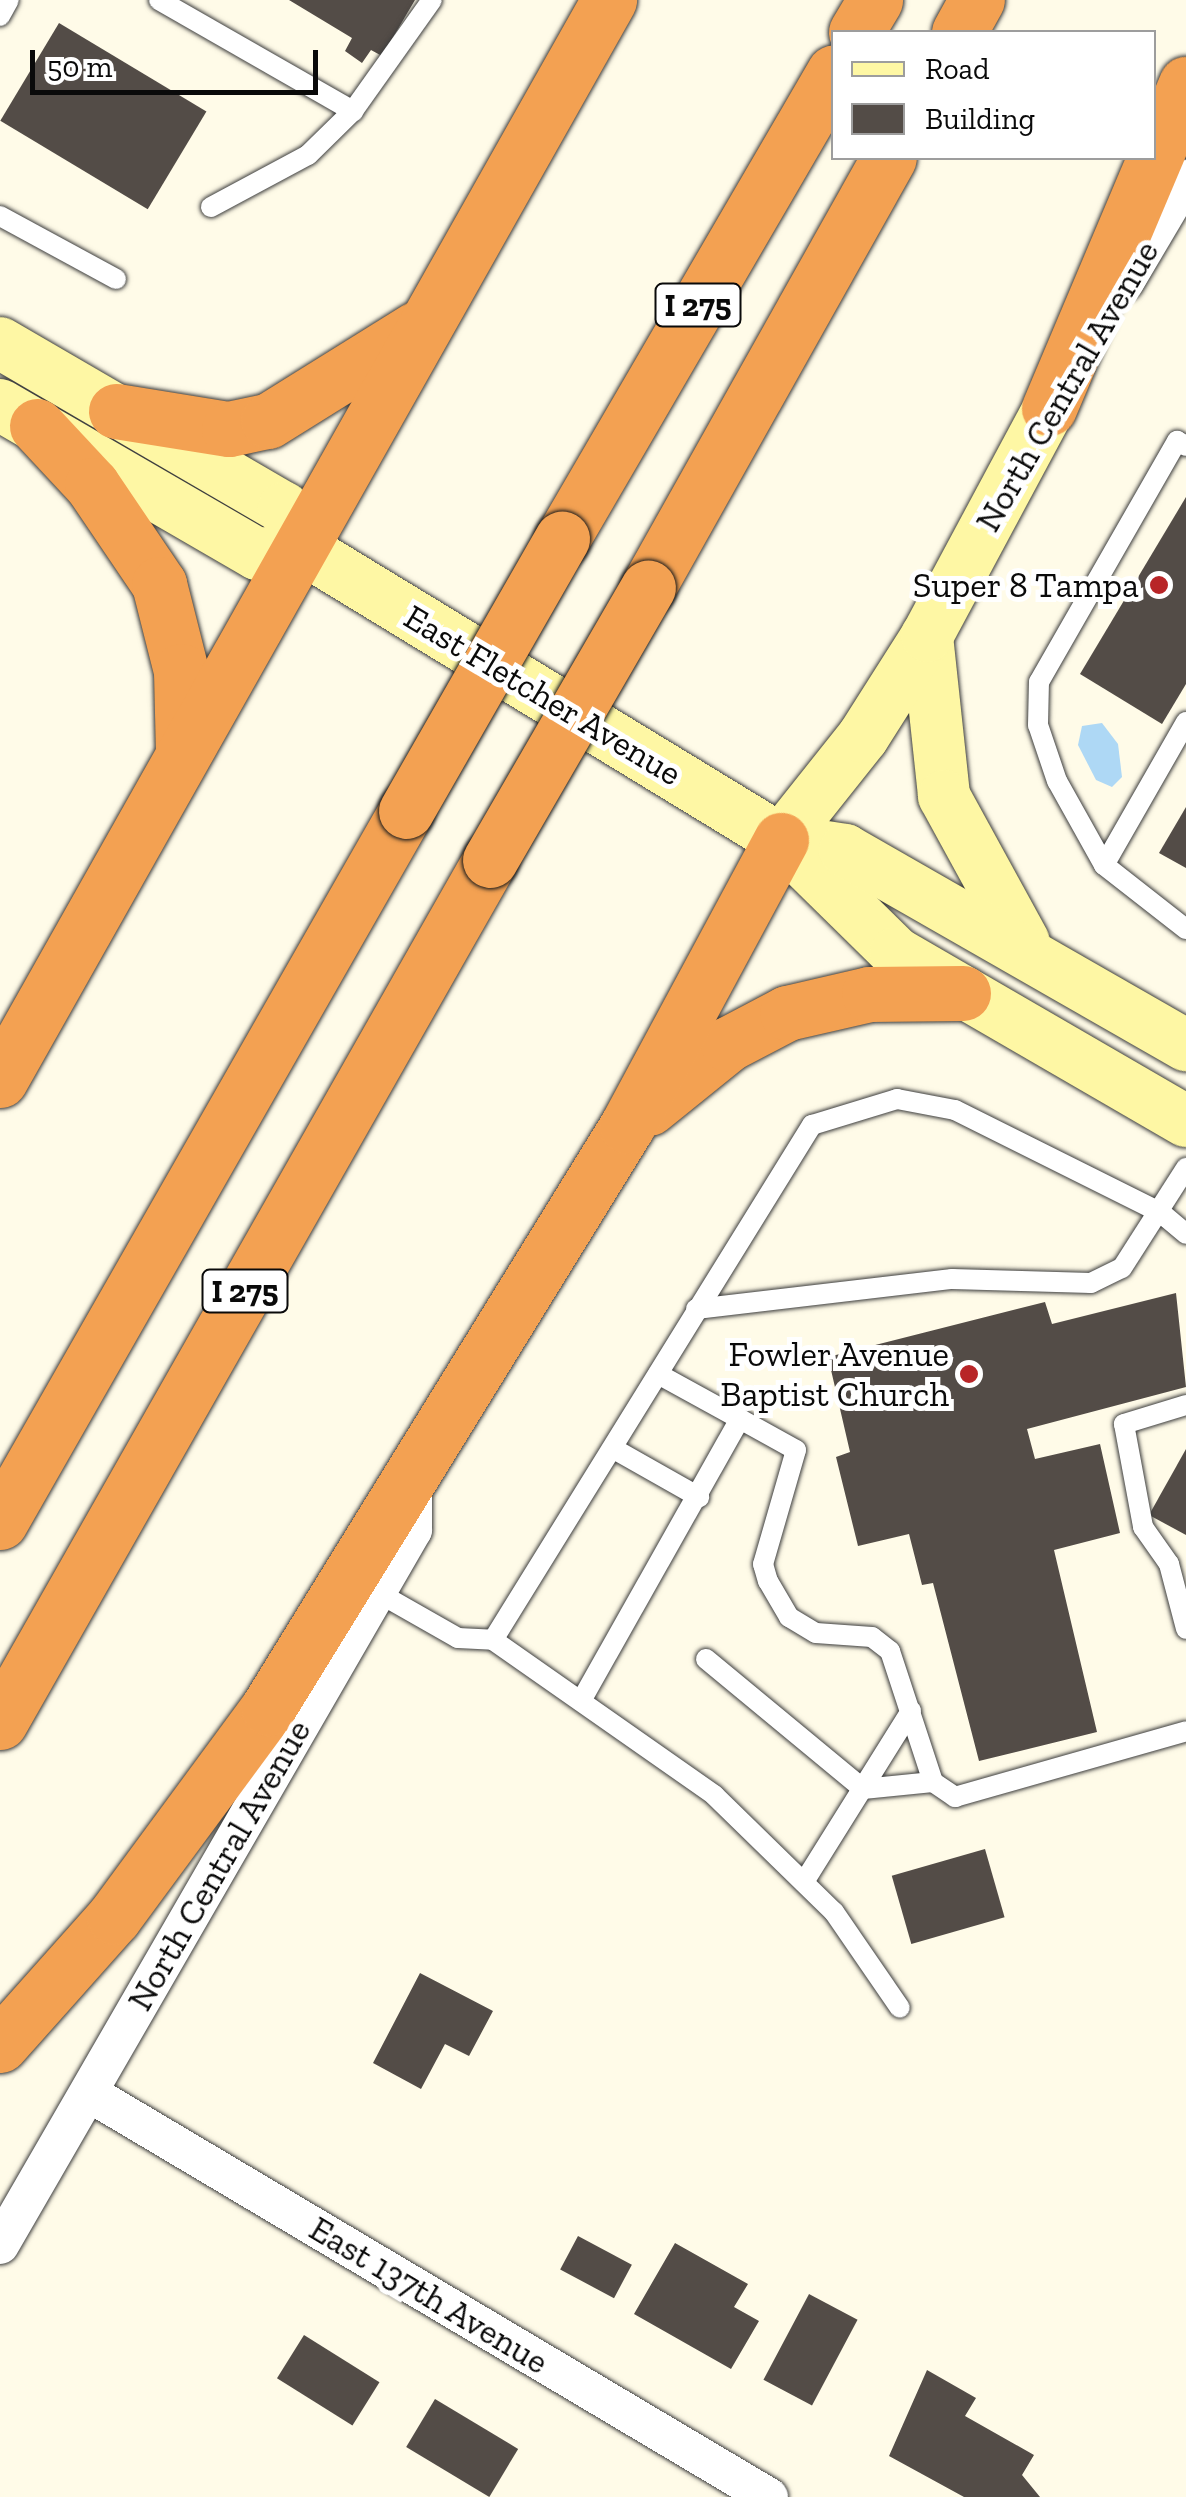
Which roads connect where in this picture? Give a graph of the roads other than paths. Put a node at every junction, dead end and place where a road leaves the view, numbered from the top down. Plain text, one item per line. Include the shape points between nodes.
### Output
1 (10, 0) edge
2 (158, 0) edge
3 (432, 0) edge
4 (609, 0) edge
5 (875, 0) edge
6 (978, 0) edge
7 (0, 16) edge
8 (857, 30) edge
9 (960, 30) edge
10 (831, 77) edge
11 (1186, 84) edge
12 (353, 110) junction
13 (1156, 155) edge
14 (888, 160) edge
15 (1154, 160) edge
16 (1186, 179) edge
17 (211, 207) dead end
18 (0, 216) edge
19 (116, 278) dead end
20 (426, 322) junction
21 (0, 343) edge
22 (1050, 408) junction
23 (116, 411) junction
24 (18, 415) edge
25 (1186, 446) edge
26 (305, 550) junction
27 (928, 636) junction
28 (1186, 722) edge
29 (183, 754) junction
30 (781, 840) junction
31 (1104, 865) junction
32 (1186, 929) edge
33 (1027, 947) junction
34 (962, 993) junction
35 (1186, 1045) edge
36 (0, 1080) edge
37 (1186, 1121) edge
38 (628, 1126) junction
39 (1186, 1168) edge
40 (1160, 1212) junction
41 (1186, 1234) edge
42 (696, 1309) junction
43 (658, 1374) junction
44 (1186, 1405) edge
45 (740, 1419) junction
46 (614, 1449) junction
47 (413, 1478) junction
48 (699, 1497) junction
49 (0, 1522) edge
50 (377, 1592) junction
51 (1186, 1629) edge
52 (493, 1640) junction
53 (706, 1659) dead end
54 (581, 1701) junction
55 (911, 1712) junction
56 (0, 1722) edge
57 (1186, 1732) edge
58 (933, 1782) junction
59 (863, 1789) junction
60 (804, 1882) junction
61 (900, 2008) dead end
62 (0, 2045) edge
63 (89, 2093) junction
64 (0, 2245) edge
65 (769, 2497) edge

1 - 7 lane
2 - 12 lane
3 - 12 lane
4 - 20 highway
5 - 8 highway
6 - 9 highway
10 - 49 highway, I 275, bridge
11 - 13 highway
12 - 17 lane via 266,186
14 - 56 highway, I 275, bridge
15 - 22 highway
16 - 22 street, North Central Avenue
18 - 19 lane
20 - 23 highway via 362,370 268,421 229,429
20 - 26 highway
21 - 23 main road
22 - 27 main road, North Central Avenue
23 - 26 main road via 284,508
24 - 26 main road via 257,554
24 - 29 highway via 92,485 159,584 181,672
25 - 31 lane via 1176,441 1039,682 1038,725 1057,781
26 - 29 highway
26 - 30 main road, East Fletcher Avenue
27 - 30 main road, North Central Avenue
27 - 33 main road via 944,796
28 - 31 lane
29 - 36 highway
30 - 33 main road, East Fletcher Avenue via 846,850
30 - 34 main road, East Fletcher Avenue via 896,953
30 - 38 highway
31 - 32 lane
33 - 35 main road, East Fletcher Avenue
34 - 37 main road, East Fletcher Avenue
34 - 38 highway via 870,994 787,1013 728,1044
38 - 47 highway
39 - 40 lane
40 - 41 lane
40 - 42 lane via 1122,1268 1091,1283 952,1278
40 - 42 lane via 955,1110 897,1100 812,1126
42 - 43 lane
43 - 45 lane
43 - 46 lane
44 - 51 lane via 1124,1424 1144,1527 1170,1564
45 - 48 lane
45 - 55 lane via 796,1450 763,1564 789,1617 816,1633 872,1637 890,1651
46 - 48 lane
46 - 52 lane
47 - 50 street, North Central Avenue via 413,1530
47 - 62 highway via 218,1782
48 - 54 lane
50 - 52 lane via 443,1631
50 - 63 street, North Central Avenue
52 - 54 lane
53 - 59 lane
54 - 60 lane via 714,1795
55 - 58 lane
55 - 59 lane
57 - 58 lane via 955,1798
58 - 59 lane
59 - 60 lane
60 - 61 lane
63 - 64 street, North Central Avenue
63 - 65 street, East 137th Avenue

